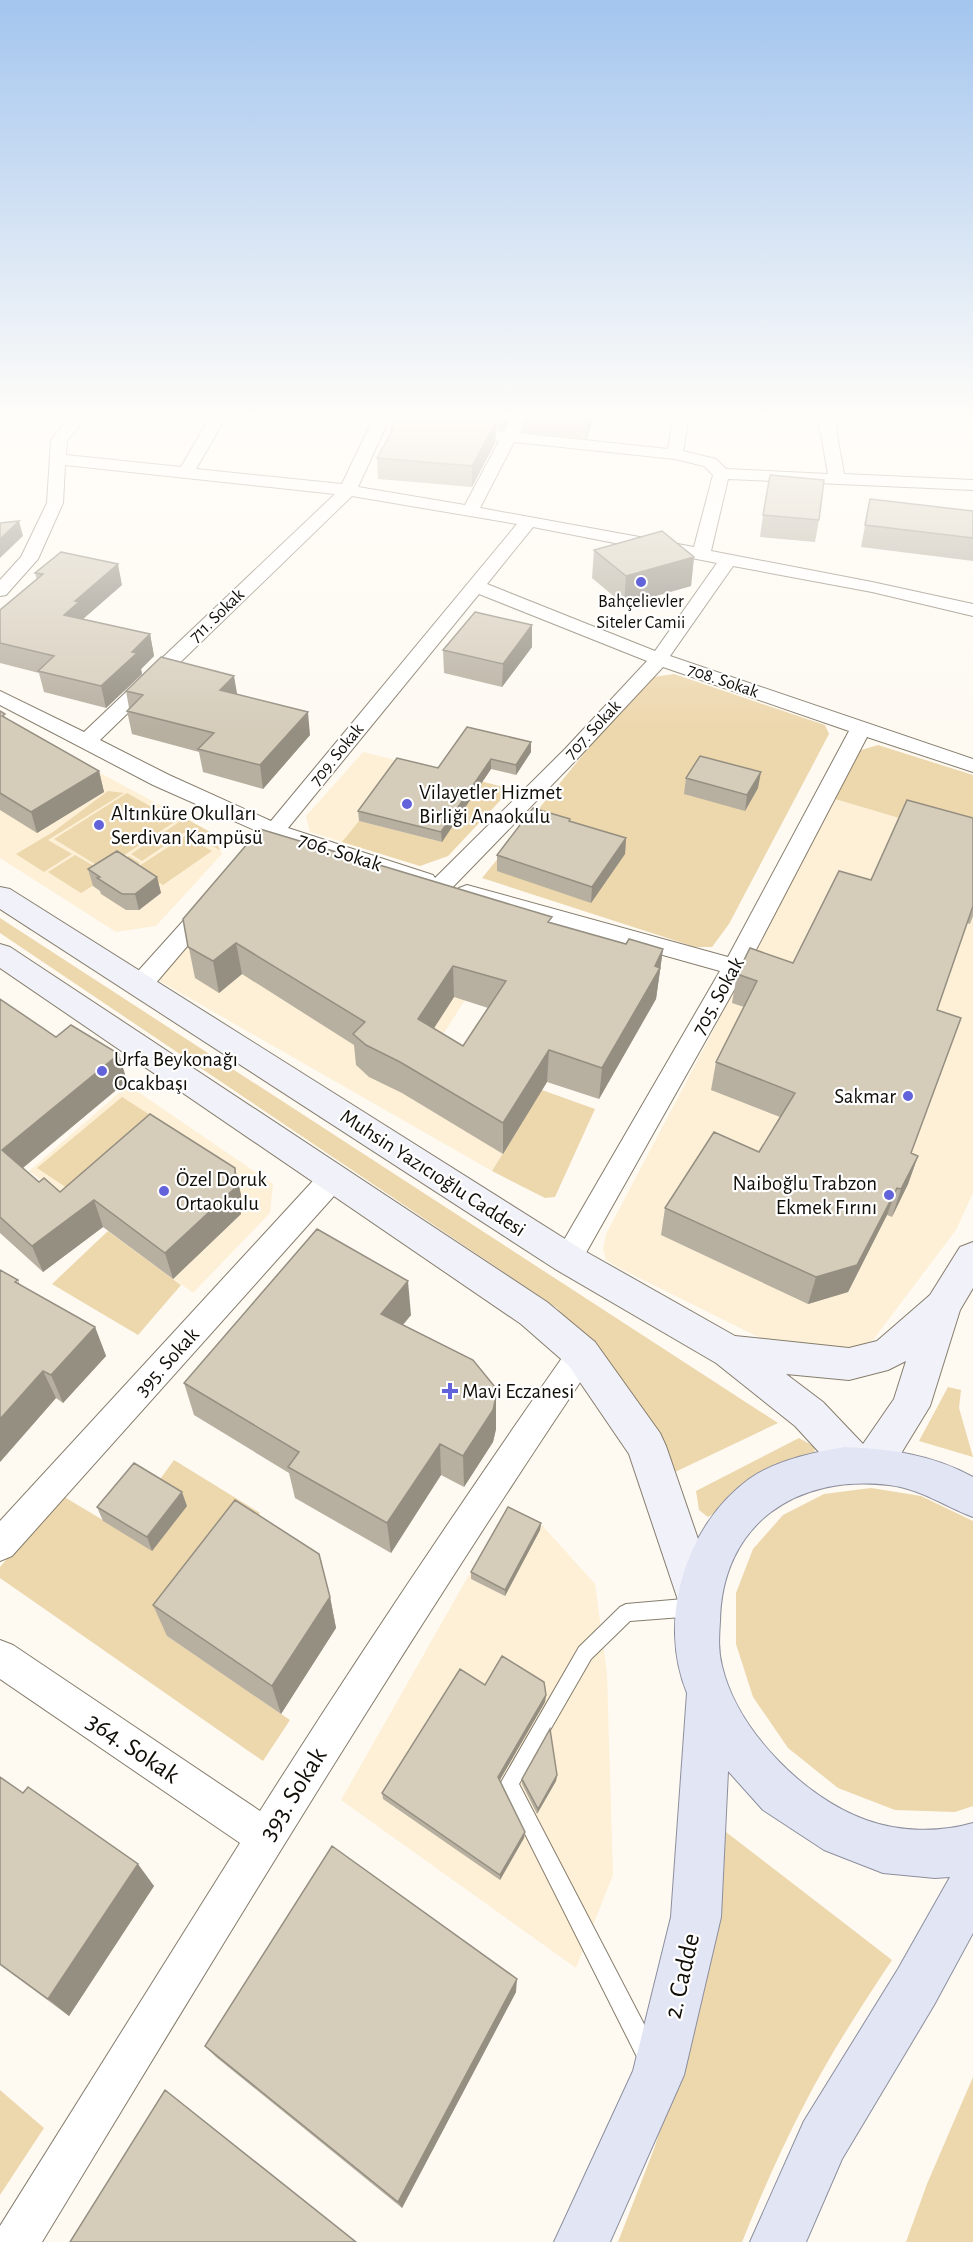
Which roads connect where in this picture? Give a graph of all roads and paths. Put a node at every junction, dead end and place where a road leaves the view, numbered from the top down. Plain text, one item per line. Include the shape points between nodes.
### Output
1 (529, 521) edge
2 (46, 522) edge
3 (315, 522) edge
4 (532, 522) edge
5 (709, 522) edge
6 (701, 554) junction
7 (728, 560) junction
8 (476, 586) junction
9 (872, 586) junction
10 (0, 591) edge
11 (973, 596) edge
12 (973, 610) edge
13 (659, 658) junction
14 (0, 697) edge
15 (861, 728) junction
16 (86, 742) junction
17 (973, 766) edge
18 (275, 831) junction
19 (252, 856) edge
20 (441, 886) junction
21 (222, 891) edge
22 (0, 896) edge
23 (0, 954) edge
24 (735, 967) junction
25 (140, 986) junction
26 (333, 1179) junction
27 (973, 1257) edge
28 (568, 1259) junction
29 (943, 1306) junction
30 (729, 1352) junction
31 (582, 1354) junction
32 (864, 1464) junction
33 (973, 1498) edge
34 (0, 1545) edge
35 (697, 1604) junction
36 (0, 1658) edge
37 (709, 1693) junction
38 (266, 1837) junction
39 (973, 1847) edge
40 (973, 1884) edge
41 (658, 2075) junction
42 (16, 2242) edge
43 (582, 2242) edge
44 (778, 2242) edge

1 - 8 street, 709. Sokak
2 - 10 street via 29,559
3 - 16 street, 711. Sokak
4 - 6 street
5 - 6 street
6 - 7 street
7 - 9 street
7 - 13 street, 707. Sokak
8 - 13 street, 708. Sokak
8 - 18 street, 709. Sokak
9 - 11 street
9 - 12 street
13 - 15 street, 708. Sokak
13 - 20 street, 707. Sokak
14 - 16 street, 706. Sokak
15 - 17 street, 708. Sokak
15 - 24 street, 705. Sokak
16 - 18 street, 706. Sokak
18 - 19 street, 709. Sokak
18 - 20 street, 706. Sokak
20 - 24 street, 706. Sokak
21 - 25 street
22 - 25 main road, Muhsin Yazıcıoğlu Caddesi
23 - 26 main road
24 - 28 street, 705. Sokak
25 - 28 main road, Muhsin Yazıcıoğlu Caddesi
26 - 31 main road via 534,1313
26 - 34 street, 395. Sokak
27 - 29 main road
28 - 30 main road, Muhsin Yazıcıoğlu Caddesi
29 - 30 main road via 888,1354 849,1364
29 - 32 main road via 910,1406
30 - 32 main road, Muhsin Yazıcıoğlu Caddesi via 809,1414
31 - 35 main road via 646,1446
31 - 38 street, 393. Sokak via 419,1595
32 - 33 main road via 896,1467 939,1480
32 - 35 main road via 809,1470 768,1488 734,1516 710,1555
35 - 37 main road via 698,1649
35 - 41 lane via 626,1613 585,1653 509,1784
36 - 38 street, 364. Sokak
37 - 39 main road via 736,1744 776,1790 826,1827 884,1849 942,1854
37 - 41 main road, 2. Cadde via 696,1917
38 - 42 street, 393. Sokak
40 - 44 main road via 823,2140
41 - 43 main road, 2. Cadde

